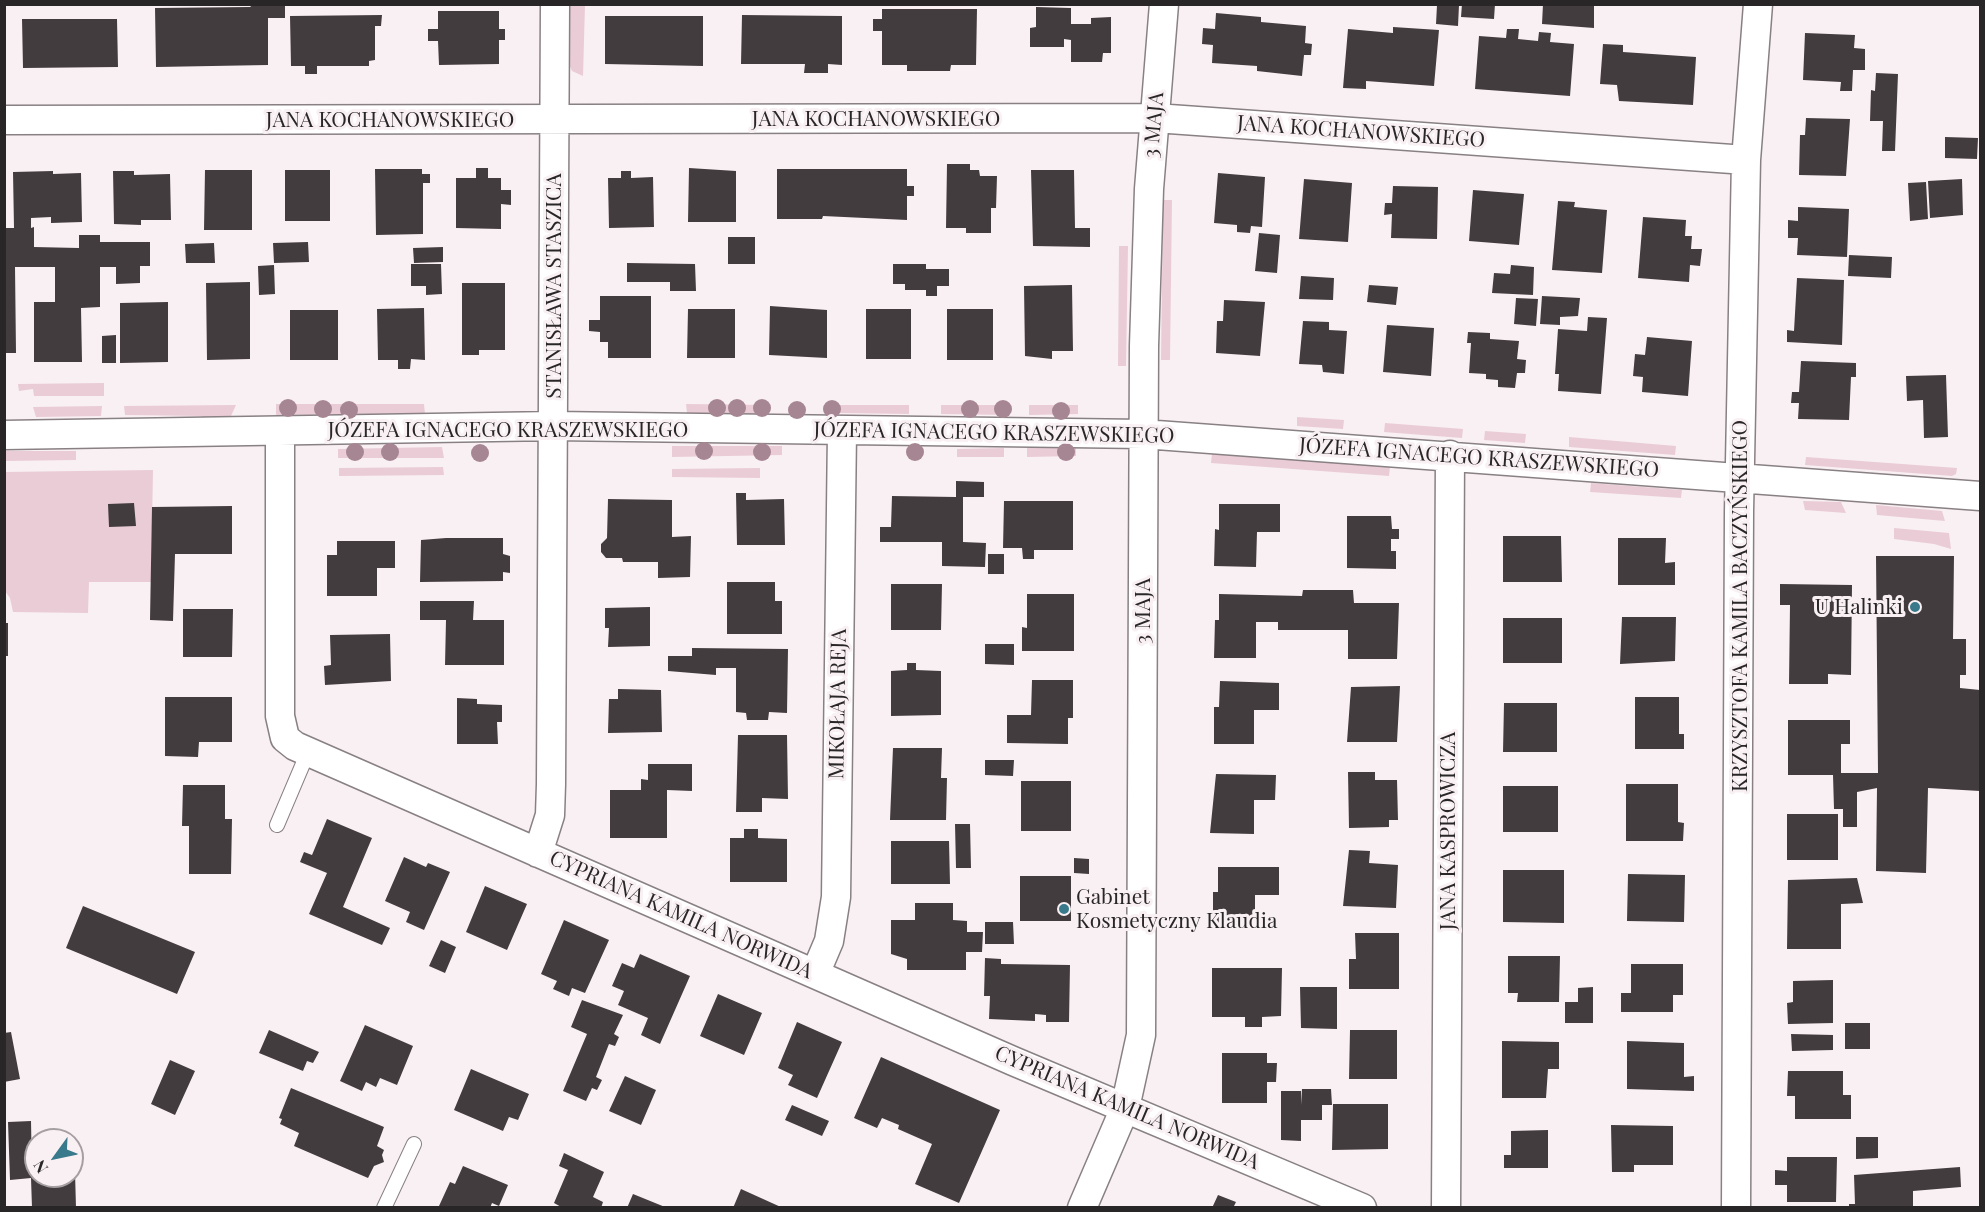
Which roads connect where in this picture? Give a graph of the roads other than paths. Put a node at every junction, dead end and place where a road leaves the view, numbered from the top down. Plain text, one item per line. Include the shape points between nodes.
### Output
1 (555, 4) edge
2 (1164, 4) edge
3 (1758, 4) edge
4 (1155, 118) junction
5 (554, 119) junction
6 (4, 120) edge
7 (1746, 160) junction
8 (554, 426) junction
9 (842, 431) junction
10 (280, 432) junction
11 (1143, 434) junction
12 (4, 435) edge
13 (1450, 455) junction
14 (1740, 478) junction
15 (1980, 496) edge
16 (308, 752) junction
17 (277, 825) dead end
18 (538, 853) junction
19 (815, 974) junction
20 (1125, 1108) junction
21 (414, 1144) dead end
22 (384, 1208) edge
23 (1082, 1208) edge
24 (1362, 1208) edge
25 (1446, 1208) edge
26 (1736, 1208) edge

1 - 5 street, STANISŁAWA STASZICA
2 - 4 street, 3 MAJA
3 - 7 street, KRZYSZTOFA KAMILA BACZYŃSKIEGO
4 - 5 street, JANA KOCHANOWSKIEGO
4 - 7 street, JANA KOCHANOWSKIEGO
4 - 11 street, 3 MAJA via 1149,189
5 - 6 street, JANA KOCHANOWSKIEGO
5 - 8 street, STANISŁAWA STASZICA
7 - 14 street, KRZYSZTOFA KAMILA BACZYŃSKIEGO
8 - 9 street, JÓZEFA IGNACEGO KRASZEWSKIEGO
8 - 10 street, JÓZEFA IGNACEGO KRASZEWSKIEGO
8 - 18 street, STANISŁAWA STASZICA via 550,815
9 - 11 street, JÓZEFA IGNACEGO KRASZEWSKIEGO
9 - 19 street, MIKOŁAJA REJA via 836,897 829,942
10 - 12 street, JÓZEFA IGNACEGO KRASZEWSKIEGO
10 - 16 street, CYPRIANA KAMILA NORWIDA via 280,727 285,738
11 - 13 street, JÓZEFA IGNACEGO KRASZEWSKIEGO
11 - 20 street, 3 MAJA via 1141,1035
13 - 14 street, JÓZEFA IGNACEGO KRASZEWSKIEGO
13 - 25 street, JANA KASPROWICZA
14 - 15 street, JÓZEFA IGNACEGO KRASZEWSKIEGO
14 - 26 street, KRZYSZTOFA KAMILA BACZYŃSKIEGO
16 - 17 lane
16 - 18 street, CYPRIANA KAMILA NORWIDA
18 - 19 street, CYPRIANA KAMILA NORWIDA
19 - 20 street, CYPRIANA KAMILA NORWIDA
20 - 23 street, 3 MAJA
20 - 24 street, CYPRIANA KAMILA NORWIDA
21 - 22 lane

